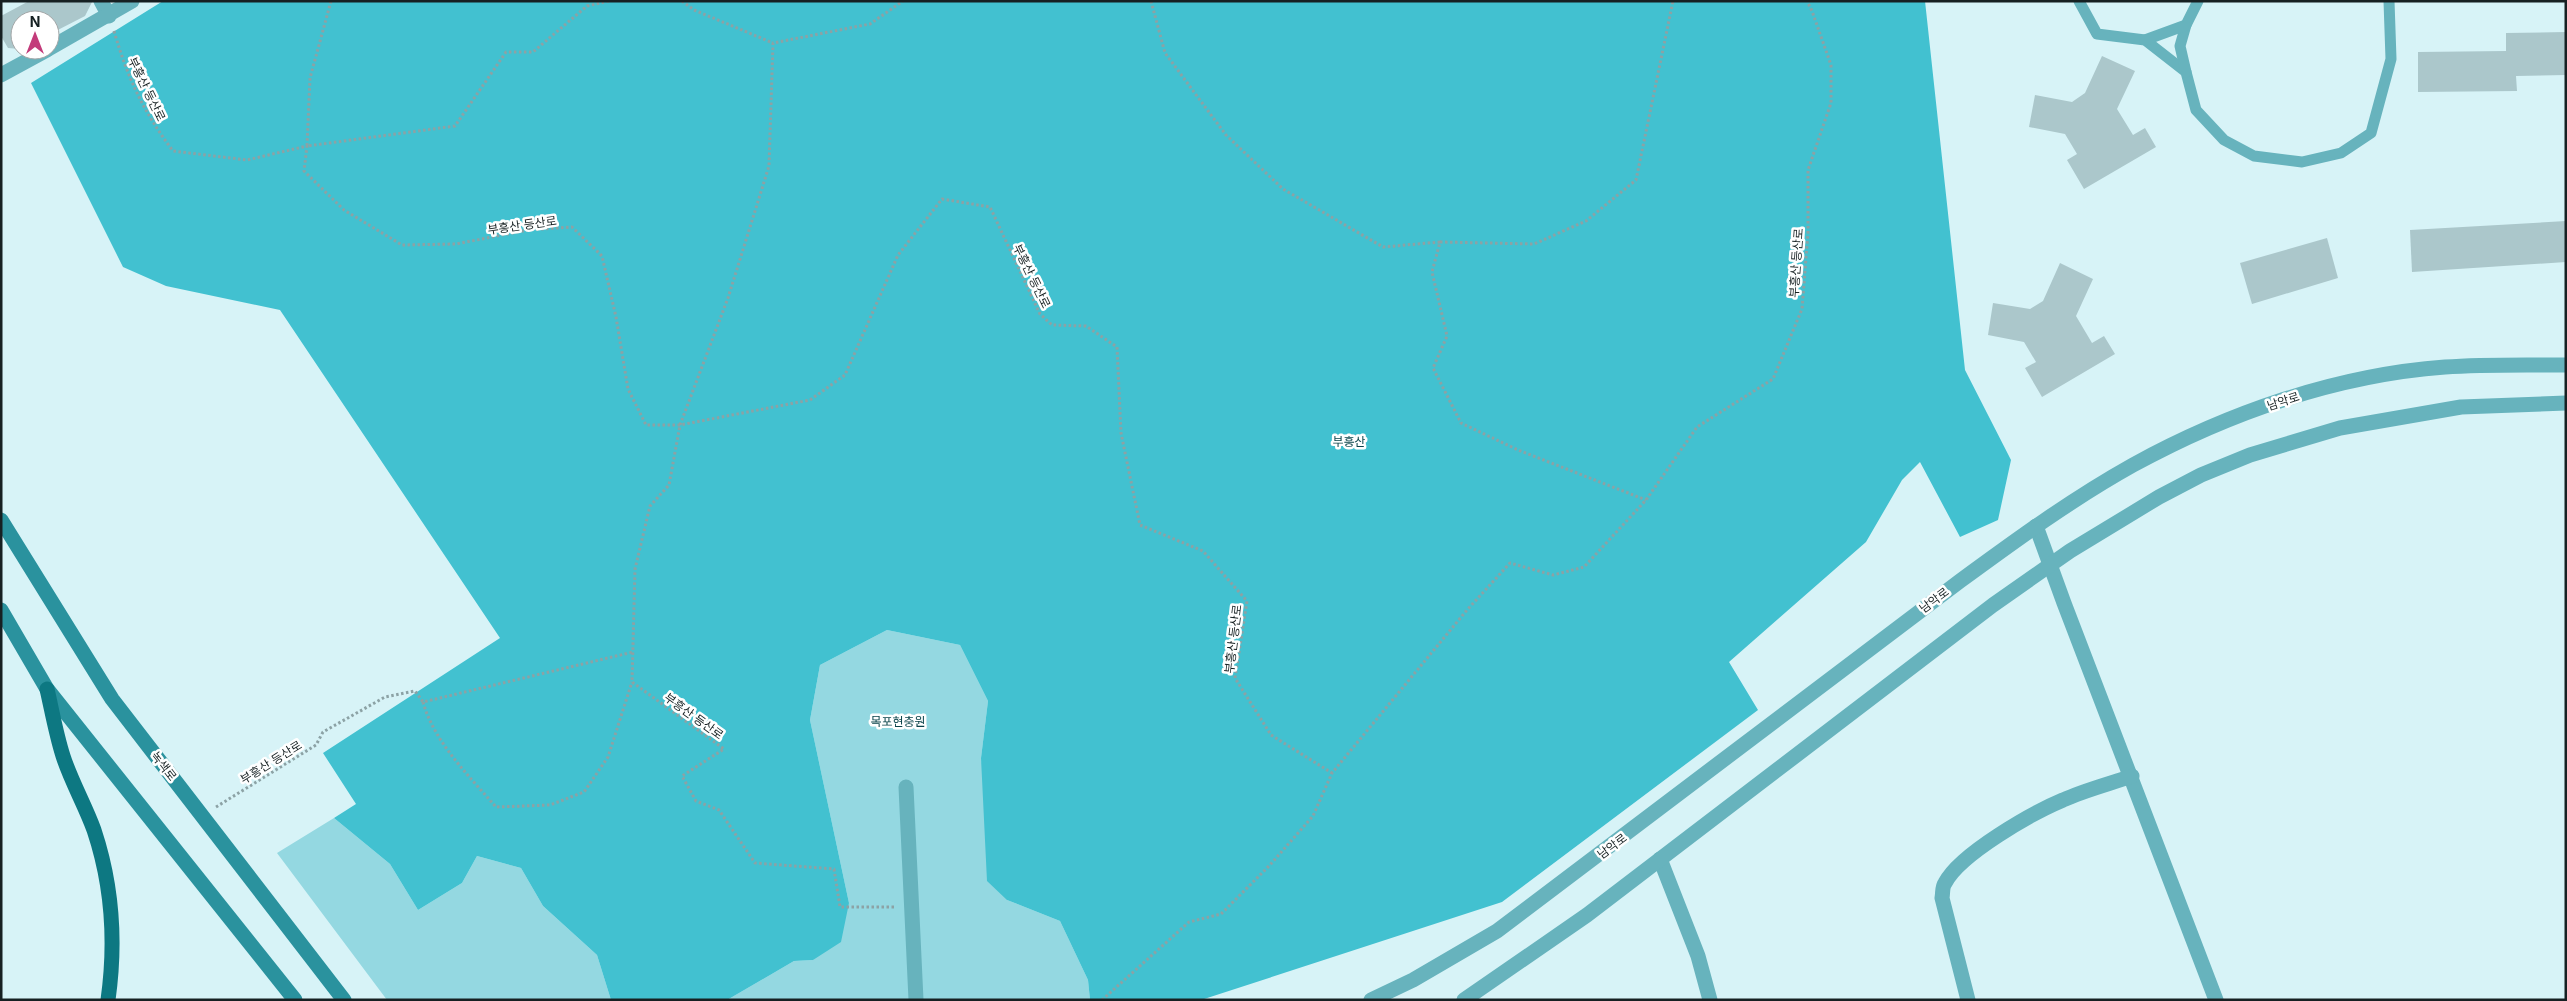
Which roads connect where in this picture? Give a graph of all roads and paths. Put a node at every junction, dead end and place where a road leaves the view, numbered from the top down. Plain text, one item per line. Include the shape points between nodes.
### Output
1 (101, 1) edge
2 (132, 1) edge
3 (331, 1) edge
4 (609, 1) edge
5 (682, 1) edge
6 (903, 1) edge
7 (1151, 1) edge
8 (1672, 1) edge
9 (1807, 1) edge
10 (2080, 1) edge
11 (2198, 1) edge
12 (2390, 1) edge
13 (109, 16) junction
14 (2186, 25) junction
15 (2145, 40) junction
16 (60, 43) edge
17 (773, 43) junction
18 (26, 60) edge
19 (3, 71) edge
20 (2186, 72) junction
21 (307, 146) junction
22 (1440, 242) junction
23 (2566, 365) edge
24 (2566, 403) edge
25 (680, 425) junction
26 (1646, 500) junction
27 (1, 520) edge
28 (2036, 526) junction
29 (2050, 565) junction
30 (1, 610) edge
31 (633, 652) junction
32 (632, 682) junction
33 (47, 689) junction
34 (423, 702) junction
35 (1332, 773) junction
36 (2132, 776) junction
37 (906, 787) dead end
38 (202, 816) junction
39 (1660, 858) junction
40 (912, 907) junction
41 (108, 1000) edge
42 (295, 1000) edge
43 (344, 1000) edge
44 (916, 1000) edge
45 (1102, 1000) edge
46 (1371, 1000) edge
47 (1464, 1000) edge
48 (1710, 1000) edge
49 (1968, 1000) edge
50 (2216, 1000) edge

1 - 13 street
2 - 13 street
3 - 21 path, 부흥산 등산로 via 310,78
4 - 21 path, 부흥산 등산로 via 588,6 533,52 506,52 455,126
5 - 17 path via 694,10
6 - 17 path via 870,24
7 - 22 path via 1165,53 1226,135 1283,189 1383,247
8 - 22 path via 1636,180 1586,221 1534,244
9 - 26 path, 부흥산 등산로 via 1831,65 1831,103 1808,170 1808,232 1802,309 1773,379 1697,427
10 - 15 lane via 2097,34
11 - 14 lane
12 - 20 lane via 2391,59 2370,133 2341,153 2302,162 2254,156 2224,140 2196,110
13 - 16 street
13 - 21 path, 부흥산 등산로 via 125,71 150,120 173,151 247,160
14 - 15 lane
14 - 20 lane via 2180,46
15 - 20 lane
17 - 25 path via 769,166 728,298
18 - 19 street
21 - 25 path, 부흥산 등산로 via 304,171 344,210 402,245 456,244 528,230 572,227 602,256 628,389 646,425
22 - 26 path via 1432,272 1447,336 1433,368 1461,423 1518,450
23 - 28 street, 남악로 via 2443,367 2362,380 2295,396 2238,416 2172,445
24 - 29 street via 2461,407 2367,423 2297,440 2201,475
25 - 31 path via 669,485 650,506 635,569
25 - 35 path, 부흥산 등산로 via 810,400 845,375 898,255 942,199 990,206 1040,314 1052,324 1086,326 1117,347 1120,433 1140,525 1203,551 1247,601 1234,678 1271,735
26 - 35 path, 부흥산 등산로 via 1584,567 1553,575 1510,563
27 - 38 main road, 녹색로 via 112,699
28 - 29 street
28 - 46 street, 남악로 via 1505,925 1420,976
29 - 36 street
29 - 39 street
30 - 33 main road
31 - 32 path
31 - 34 path
32 - 34 path via 608,757 584,792 550,805 496,807 458,763 428,719
32 - 40 path, 부흥산 등산로 via 724,749 682,776 696,800 719,810 755,863 834,869 840,907
33 - 41 main road via 63,757 94,830 105,870 113,963
33 - 42 main road
34 - 38 path, 부흥산 등산로 via 415,691 385,697 323,732 316,745
35 - 45 path, 부흥산 등산로 via 1313,816 1221,914 1189,922
36 - 49 street via 2032,814 1982,847 1951,874 1943,885 1942,898
36 - 50 street
37 - 40 street
38 - 43 main road, 녹색로
39 - 47 street via 1587,916
39 - 48 street via 1698,956
40 - 44 street

